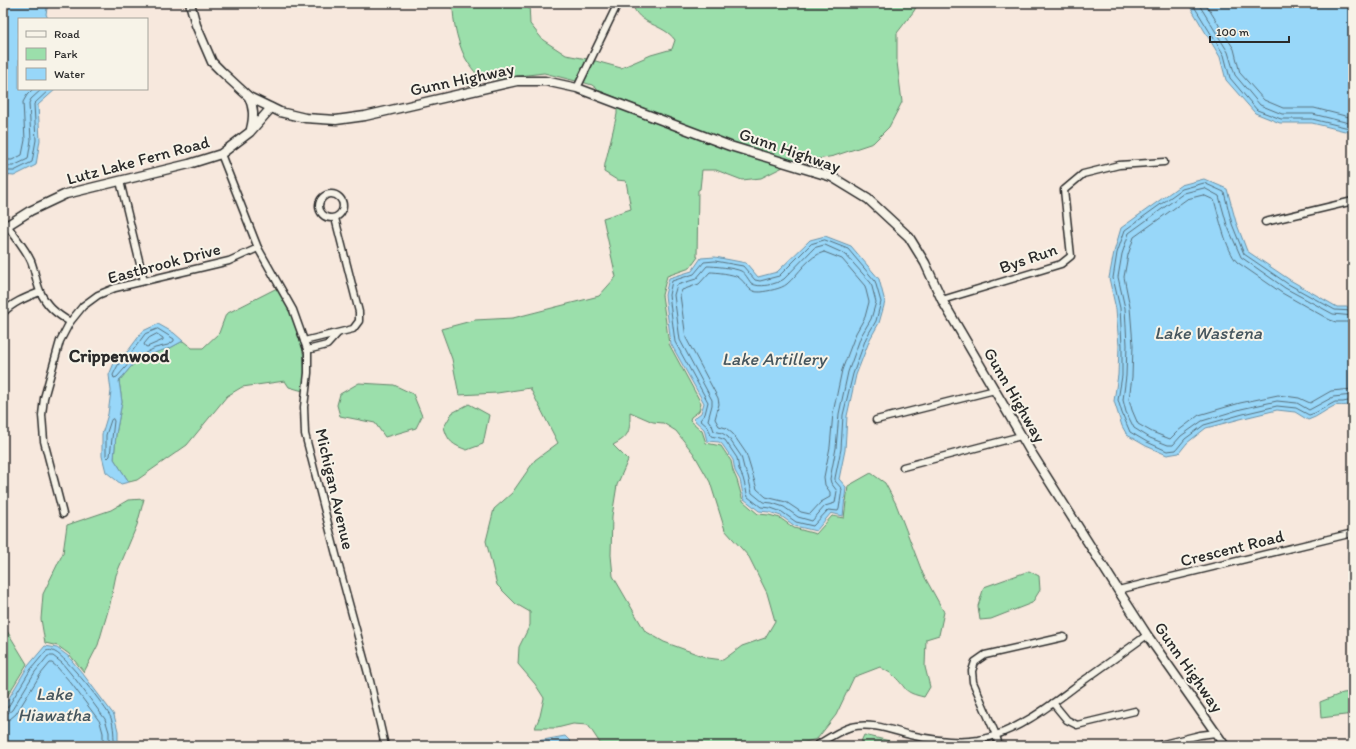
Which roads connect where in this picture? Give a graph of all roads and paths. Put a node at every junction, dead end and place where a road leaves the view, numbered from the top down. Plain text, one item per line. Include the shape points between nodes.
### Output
1 (190, 3) edge
2 (618, 3) edge
3 (577, 88) junction
4 (249, 97) junction
5 (271, 108) junction
6 (250, 132) junction
7 (221, 154) junction
8 (1164, 162) dead end
9 (120, 181) junction
10 (1353, 201) edge
11 (334, 218) dead end
12 (1265, 222) dead end
13 (5, 226) edge
14 (258, 248) junction
15 (144, 281) junction
16 (40, 292) junction
17 (942, 300) junction
18 (3, 313) edge
19 (70, 322) junction
20 (337, 334) junction
21 (304, 341) junction
22 (307, 350) junction
23 (995, 390) junction
24 (876, 420) dead end
25 (1021, 436) junction
26 (903, 467) dead end
27 (63, 514) dead end
28 (1353, 532) edge
29 (1118, 590) junction
30 (1147, 635) junction
31 (1064, 637) dead end
32 (1053, 703) junction
33 (1135, 711) dead end
34 (1216, 733) junction
35 (996, 734) junction
36 (385, 746) edge
37 (816, 746) edge
38 (999, 746) edge
39 (1155, 746) edge
40 (1225, 746) edge

1 - 4 main road, Gunn Highway via 196,25 212,62
2 - 3 street
3 - 5 main road, Gunn Highway via 545,81 517,81 365,116 336,120 305,118
3 - 17 main road, Gunn Highway via 730,146 832,177 868,199 908,237 925,263
4 - 5 main road, Gunn Highway
4 - 6 main road via 254,119
5 - 6 main road, Lutz Lake Fern Road
6 - 7 main road, Lutz Lake Fern Road
7 - 9 main road, Lutz Lake Fern Road
7 - 14 street, Michigan Avenue
8 - 17 street, Bys Run via 1119,165 1083,174 1064,190 1071,256 1061,264
9 - 13 main road, Lutz Lake Fern Road via 66,194 30,210
9 - 15 street
10 - 12 street
11 - 20 street via 360,317 353,329
13 - 16 street via 27,253
14 - 15 street, Eastbrook Drive via 230,261
14 - 21 street, Michigan Avenue via 292,310
15 - 19 street, Eastbrook Drive via 115,288 98,296 83,306
16 - 18 street via 19,301
16 - 19 street via 53,311
17 - 23 main road, Gunn Highway
19 - 27 street, Eastbrook Drive via 60,341 48,381 42,415 44,441
20 - 21 street
20 - 22 street via 327,345
21 - 22 street, Michigan Avenue
22 - 36 street, Michigan Avenue via 305,434
23 - 24 street
23 - 25 main road, Gunn Highway
25 - 26 street
25 - 29 main road, Gunn Highway
28 - 29 street, Crescent Road
29 - 30 main road, Gunn Highway
30 - 32 street
30 - 34 main road, Gunn Highway
31 - 35 street via 985,655 975,662 972,671 973,682
32 - 33 street via 1067,720 1077,725
32 - 35 street via 1017,726
34 - 39 street
34 - 40 main road, Gunn Highway
35 - 37 street via 960,742 936,740 865,726 841,731
35 - 38 street

